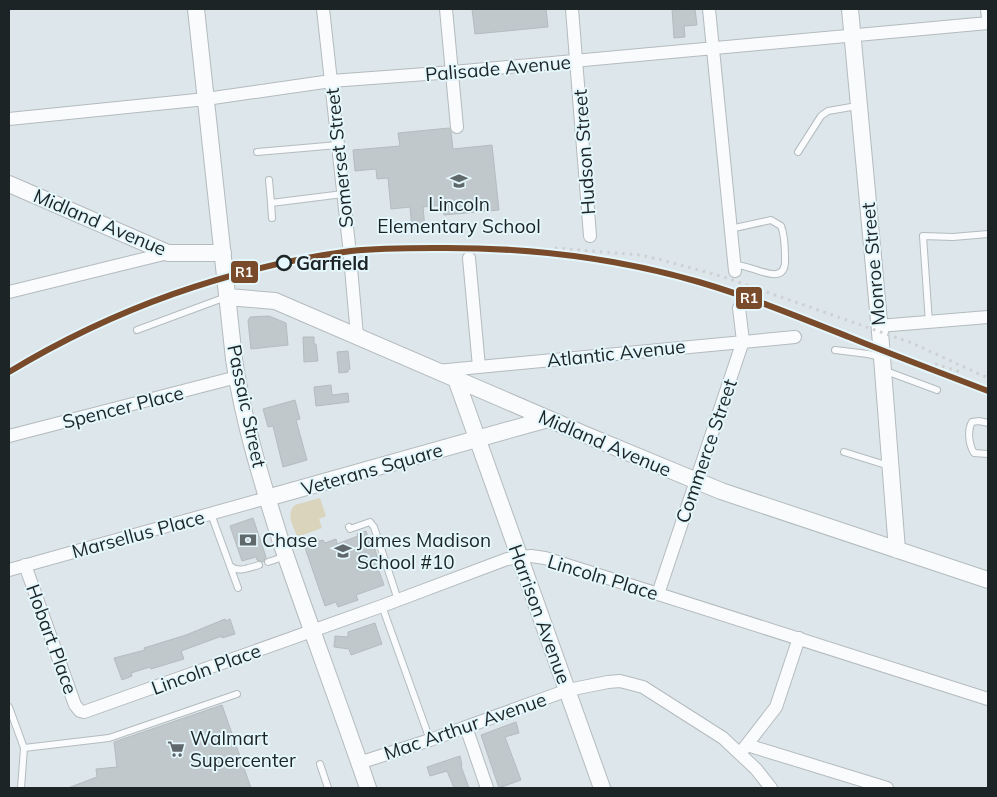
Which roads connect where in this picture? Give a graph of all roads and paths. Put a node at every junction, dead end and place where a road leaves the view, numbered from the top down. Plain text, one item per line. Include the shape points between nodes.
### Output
1 (196, 9) edge
2 (323, 9) edge
3 (446, 9) edge
4 (572, 9) edge
5 (709, 9) edge
6 (850, 9) edge
7 (987, 9) edge
8 (988, 18) edge
9 (988, 23) edge
10 (853, 36) junction
11 (712, 48) junction
12 (577, 61) junction
13 (453, 72) junction
14 (331, 81) junction
15 (206, 99) junction
16 (858, 105) junction
17 (9, 119) edge
18 (457, 127) dead end
19 (338, 145) junction
20 (257, 152) dead end
21 (798, 152) dead end
22 (269, 180) dead end
23 (9, 184) edge
24 (343, 194) junction
25 (271, 203) junction
26 (272, 218) dead end
27 (730, 229) junction
28 (988, 234) edge
29 (590, 236) dead end
30 (168, 253) junction
31 (223, 253) junction
32 (469, 258) dead end
33 (734, 268) joint
34 (9, 292) edge
35 (228, 297) junction
36 (739, 308) dead end
37 (988, 317) edge
38 (929, 323) junction
39 (879, 326) junction
40 (137, 330) dead end
41 (357, 336) junction
42 (795, 337) dead end
43 (743, 341) junction
44 (835, 350) dead end
45 (882, 364) junction
46 (479, 367) junction
47 (436, 371) junction
48 (237, 377) junction
49 (456, 379) junction
50 (937, 390) dead end
51 (548, 419) junction
52 (988, 424) edge
53 (9, 436) edge
54 (477, 439) junction
55 (844, 452) dead end
56 (988, 454) edge
57 (890, 466) junction
58 (696, 481) junction
59 (267, 498) junction
60 (211, 514) junction
61 (349, 526) dead end
62 (897, 550) junction
63 (286, 556) junction
64 (519, 557) junction
65 (268, 562) dead end
66 (25, 565) junction
67 (259, 565) dead end
68 (230, 566) junction
69 (9, 570) edge
70 (988, 580) edge
71 (238, 588) dead end
72 (658, 594) junction
73 (398, 600) junction
74 (382, 606) junction
75 (312, 631) junction
76 (799, 638) junction
77 (568, 690) junction
78 (236, 694) dead end
79 (988, 699) edge
80 (9, 707) edge
81 (80, 711) joint
82 (466, 727) junction
83 (430, 740) junction
84 (24, 748) junction
85 (744, 749) junction
86 (359, 763) junction
87 (320, 764) dead end
88 (21, 788) edge
89 (328, 788) edge
90 (368, 788) edge
91 (487, 788) edge
92 (602, 788) edge
93 (772, 788) edge
94 (887, 788) edge

1 - 15 street, Passaic Street
2 - 14 street, Somerset Street
3 - 13 street
4 - 12 street, Hudson Street
5 - 11 street
6 - 10 street, Monroe Street
7 - 8 street
9 - 10 street, Palisade Avenue
10 - 11 street, Palisade Avenue
10 - 16 street, Monroe Street
11 - 12 street, Palisade Avenue
11 - 27 street
12 - 13 street, Palisade Avenue
12 - 29 street, Hudson Street
13 - 14 street, Palisade Avenue
13 - 18 street
14 - 15 street, Palisade Avenue
14 - 19 street, Somerset Street
15 - 17 street, Palisade Avenue
15 - 31 street, Passaic Street
16 - 21 lane via 828,111 821,116
16 - 39 street, Monroe Street
19 - 20 lane
19 - 24 street, Somerset Street
22 - 25 lane
23 - 30 street, Midland Avenue
24 - 25 lane
24 - 41 street, Somerset Street
25 - 26 lane
27 - 33 street
27 - 33 lane via 771,220 781,226 784,241 785,267 779,274 771,275 747,266
28 - 38 lane via 953,238 923,236
30 - 31 street, Midland Avenue
30 - 34 street
31 - 35 street, Passaic Street
32 - 46 street
35 - 40 lane
35 - 41 street, Midland Avenue via 275,301
35 - 48 street, Passaic Street
36 - 43 street, Commerce Street
37 - 38 street
38 - 39 street
39 - 45 street, Monroe Street
41 - 47 street, Midland Avenue
42 - 43 street, Atlantic Avenue
43 - 46 street, Atlantic Avenue
43 - 58 street, Commerce Street
44 - 45 lane via 868,354
45 - 50 lane
45 - 57 street, Monroe Street
46 - 47 street, Atlantic Avenue
47 - 49 street, Midland Avenue
48 - 53 street, Spencer Place
48 - 59 street, Passaic Street
49 - 51 street, Midland Avenue
49 - 54 street
51 - 54 street, Veterans Square
51 - 58 street, Midland Avenue
52 - 56 lane via 978,421 969,427 970,448 974,453
54 - 59 street, Veterans Square
54 - 64 street, Harrison Avenue
55 - 57 lane
57 - 62 street, Monroe Street
58 - 62 street, Midland Avenue
58 - 72 street, Commerce Street
59 - 60 street, Marsellus Place
59 - 63 street, Passaic Street
60 - 66 street, Marsellus Place
60 - 68 lane
61 - 73 lane via 350,529 370,522 374,527
62 - 70 street, Midland Avenue
63 - 65 lane
63 - 75 street, Passaic Street
64 - 72 street, Lincoln Place via 545,558
64 - 73 street, Lincoln Place
64 - 77 street, Harrison Avenue
66 - 69 street, Marsellus Place
66 - 81 street, Hobart Place via 75,705
67 - 68 lane via 242,570
68 - 71 lane
72 - 76 street, Lincoln Place
73 - 74 street, Lincoln Place
74 - 75 street, Lincoln Place
74 - 83 lane
75 - 81 street, Lincoln Place via 88,711
75 - 86 street, Passaic Street
76 - 79 street, Lincoln Place
76 - 85 street via 776,707
77 - 82 street, Mac Arthur Avenue
77 - 85 street, Mac Arthur Avenue via 620,681 637,685
77 - 92 street, Harrison Avenue
78 - 84 lane via 108,738
80 - 84 lane
82 - 83 street, Mac Arthur Avenue
82 - 91 street
83 - 86 street, Mac Arthur Avenue
84 - 88 lane
85 - 93 street, Mac Arthur Avenue
85 - 94 street
86 - 90 street, Passaic Street
87 - 89 lane

